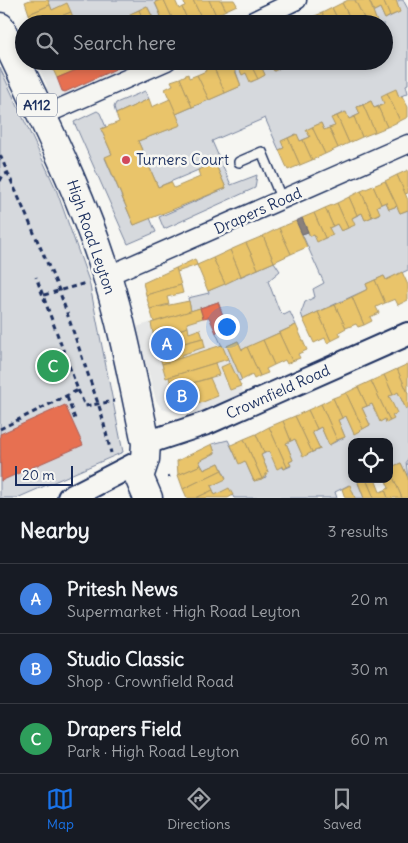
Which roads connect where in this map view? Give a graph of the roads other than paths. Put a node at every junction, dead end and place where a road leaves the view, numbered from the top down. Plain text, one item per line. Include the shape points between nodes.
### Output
1 (297, 0) edge
2 (266, 15) edge
3 (0, 27) edge
4 (15, 59) edge
5 (20, 70) edge
6 (147, 70) edge
7 (42, 116) junction
8 (408, 144) edge
9 (239, 162) dead end
10 (282, 200) junction
11 (107, 276) junction
12 (408, 334) edge
13 (145, 451) junction
14 (169, 484) edge
15 (69, 498) edge
16 (148, 498) edge

1 - 2 street
3 - 4 main road, High Road Leyton / A112
5 - 7 main road, High Road Leyton / A112
6 - 7 street
7 - 11 main road, High Road Leyton / A112 via 74,184
8 - 10 street, Drapers Road
9 - 10 lane via 262,152
10 - 11 street, Drapers Road
11 - 13 main road, High Road Leyton / A112 via 120,322
12 - 13 street, Crownfield Road
13 - 14 main road, A112
13 - 15 street, Crownfield Road
13 - 16 main road, A112 via 139,477

